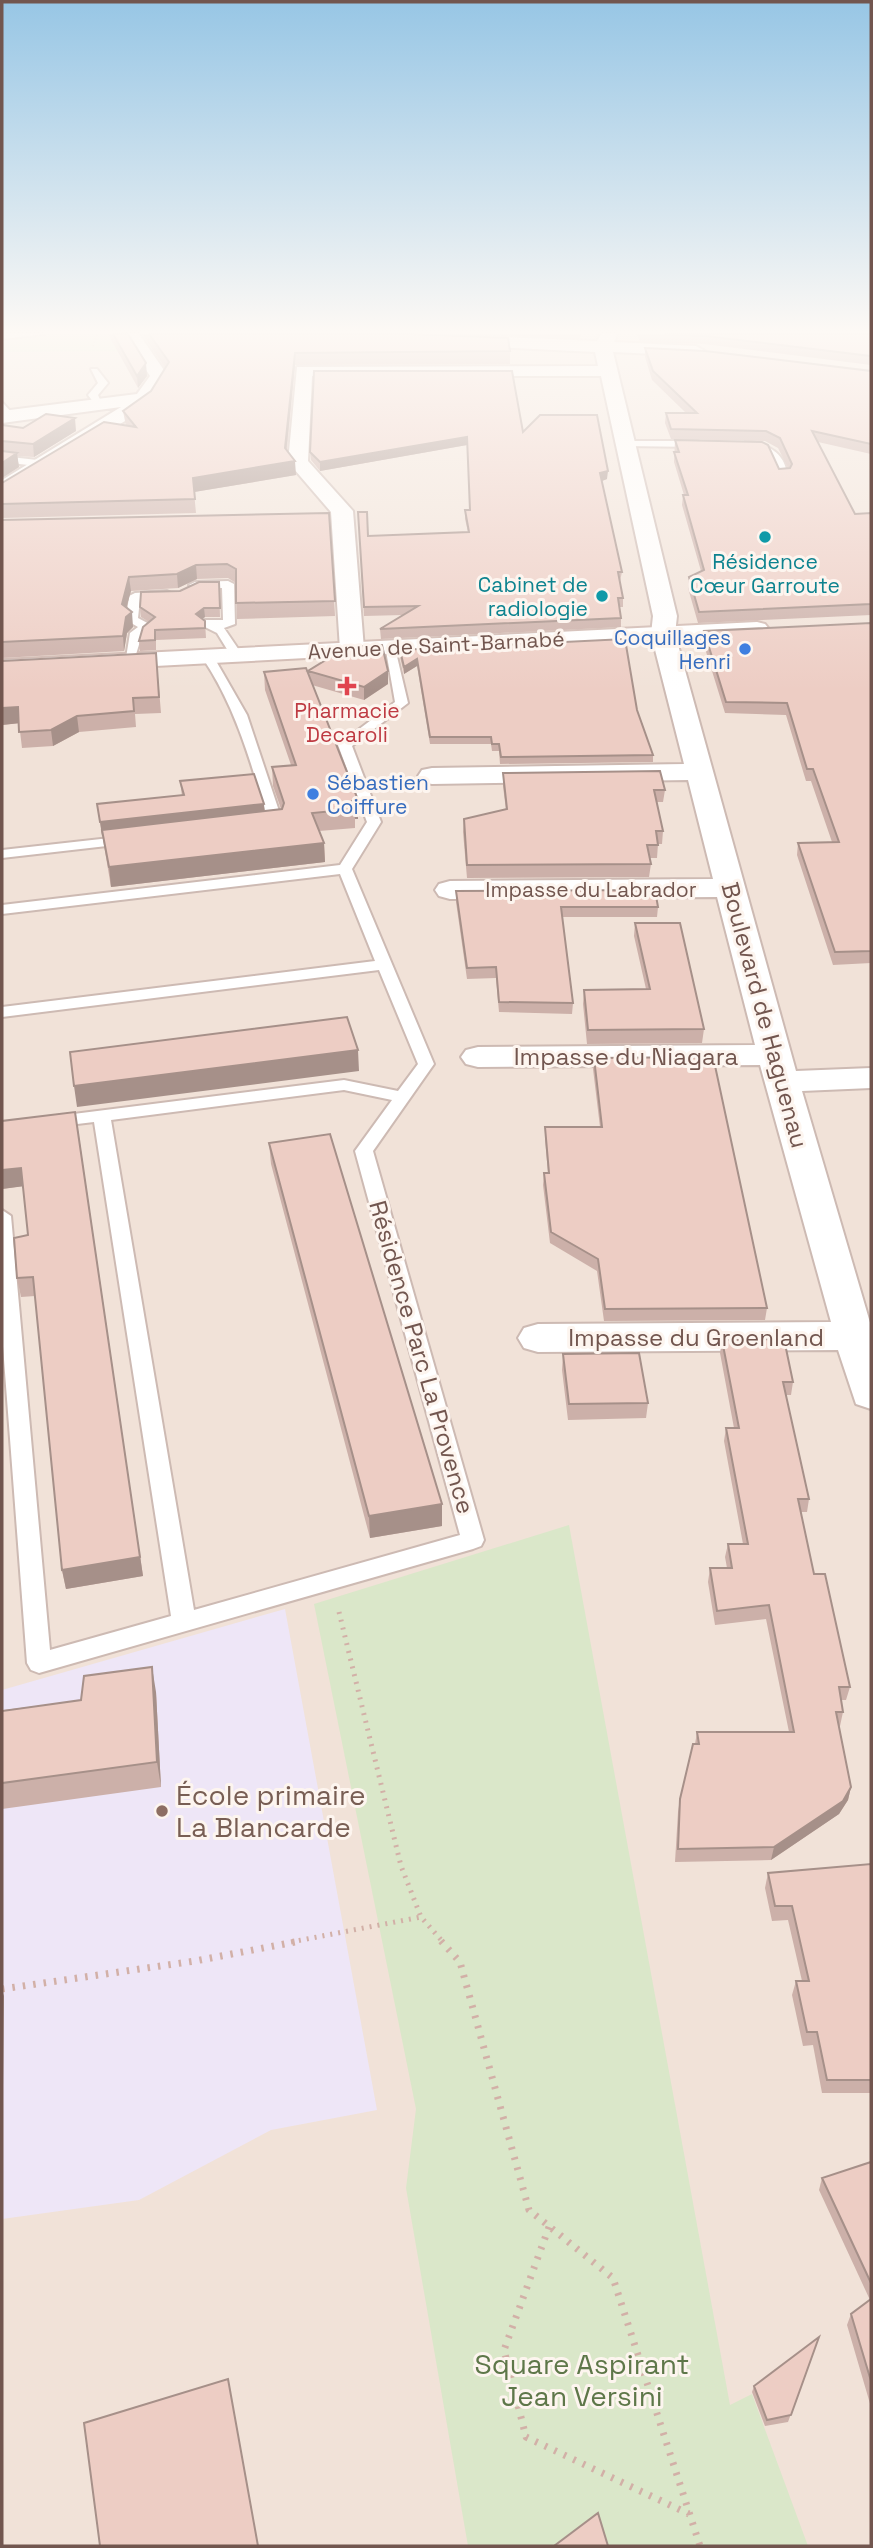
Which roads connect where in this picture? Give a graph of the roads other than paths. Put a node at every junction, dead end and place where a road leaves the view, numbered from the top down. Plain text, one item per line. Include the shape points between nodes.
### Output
1 (62, 453) edge
2 (298, 453) edge
3 (628, 453) edge
4 (774, 453) edge
5 (2, 459) edge
6 (46, 464) junction
7 (783, 475) edge
8 (2, 489) edge
9 (344, 518) junction
10 (317, 519) edge
11 (774, 629) edge
12 (663, 634) junction
13 (389, 648) junction
14 (352, 649) junction
15 (237, 656) junction
16 (208, 657) junction
17 (129, 661) junction
18 (2, 667) edge
19 (699, 772) junction
20 (432, 776) dead end
21 (249, 826) edge
22 (139, 838) edge
23 (2, 854) edge
24 (345, 869) junction
25 (732, 888) junction
26 (450, 890) dead end
27 (2, 909) edge
28 (383, 965) junction
29 (2, 1013) edge
30 (478, 1057) dead end
31 (778, 1068) junction
32 (871, 1078) edge
33 (402, 1097) junction
34 (102, 1115) junction
35 (2, 1128) edge
36 (2, 1216) edge
37 (538, 1338) dead end
38 (861, 1342) edge
39 (871, 1394) edge
40 (184, 1622) junction

1 - 6 street
2 - 9 street via 298,462
3 - 12 street, Boulevard de Haguenau via 665,616
4 - 7 lane
5 - 6 lane
6 - 8 street
9 - 10 street
9 - 14 street
11 - 12 street, Avenue de Saint-Barnabé
12 - 13 street, Avenue de Saint-Barnabé
12 - 19 street, Boulevard de Haguenau
13 - 14 street, Avenue de Saint-Barnabé
13 - 24 lane via 401,703 345,745 374,822
14 - 15 street, Avenue de Saint-Barnabé
15 - 16 street, Avenue de Saint-Barnabé
15 - 17 lane via 222,631 205,624 229,624 228,584 197,585 181,593 135,596 132,620 147,626 136,633
16 - 17 street, Avenue de Saint-Barnabé
16 - 21 lane via 236,703 276,823
17 - 18 street, Avenue de Saint-Barnabé
19 - 20 street
19 - 25 street, Boulevard de Haguenau
22 - 23 lane
24 - 27 lane
24 - 28 lane, Résidence Parc La Provence
25 - 26 street, Impasse du Labrador
25 - 31 street, Boulevard de Haguenau
28 - 29 lane
28 - 33 lane, Résidence Parc La Provence via 426,1064
30 - 31 street, Impasse du Niagara
31 - 32 street, Impasse du Niagara
31 - 38 street, Boulevard de Haguenau
33 - 34 lane via 344,1085
33 - 40 lane, Résidence Parc La Provence via 364,1151 474,1540
34 - 35 lane
34 - 40 lane
36 - 40 lane, Résidence Parc La Provence via 39,1663
37 - 38 street, Impasse du Groenland
38 - 39 street, Boulevard de Haguenau

